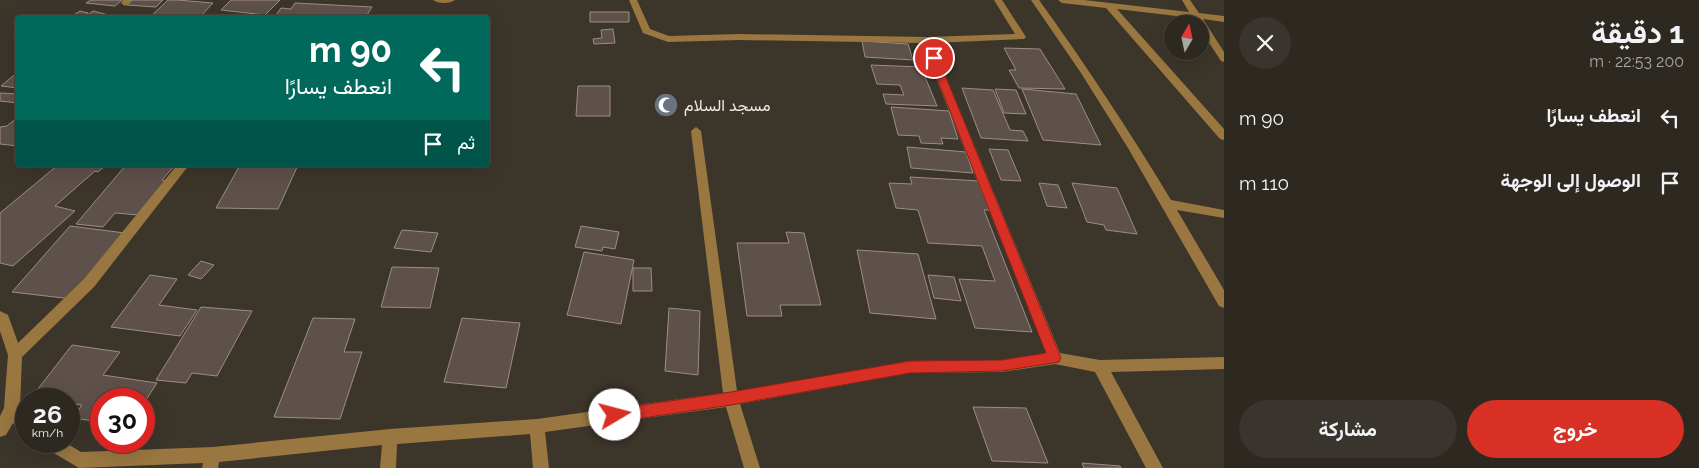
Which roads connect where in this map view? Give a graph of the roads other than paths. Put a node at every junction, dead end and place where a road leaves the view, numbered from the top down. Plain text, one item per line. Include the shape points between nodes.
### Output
1 (437, 0) edge
2 (451, 0) edge
3 (633, 0) edge
4 (998, 0) edge
5 (1035, 0) edge
6 (1062, 0) edge
7 (1186, 0) edge
8 (1109, 6) junction
9 (1188, 15) edge
10 (1196, 15) edge
11 (1209, 17) edge
12 (1224, 19) edge
13 (1209, 35) edge
14 (926, 40) junction
15 (1224, 59) edge
16 (696, 131) dead end
17 (1224, 136) edge
18 (181, 167) edge
19 (1168, 204) junction
20 (1224, 214) edge
21 (1224, 302) edge
22 (0, 317) edge
23 (15, 355) junction
24 (1055, 358) junction
25 (1224, 363) edge
26 (1100, 366) junction
27 (731, 399) junction
28 (12, 410) junction
29 (15, 413) edge
30 (537, 426) junction
31 (0, 430) edge
32 (390, 437) junction
33 (68, 453) edge
34 (211, 462) edge
35 (388, 468) edge
36 (541, 468) edge
37 (752, 468) edge
38 (1155, 468) edge

1 - 2 street
3 - 14 street via 646,31 668,38
4 - 14 street via 1021,37
5 - 19 street
6 - 8 street
7 - 10 street
8 - 9 street
8 - 17 street
11 - 12 street
13 - 15 street
14 - 24 street
16 - 27 street
18 - 23 street via 89,283
19 - 20 street
19 - 21 street
22 - 23 street
23 - 28 street
24 - 26 street
24 - 27 street via 1002,366 910,367
25 - 26 street
26 - 38 street
27 - 30 street
27 - 37 street
28 - 29 street
28 - 31 street
30 - 32 street
30 - 36 street
32 - 34 street
32 - 35 street
33 - 34 street via 79,460

